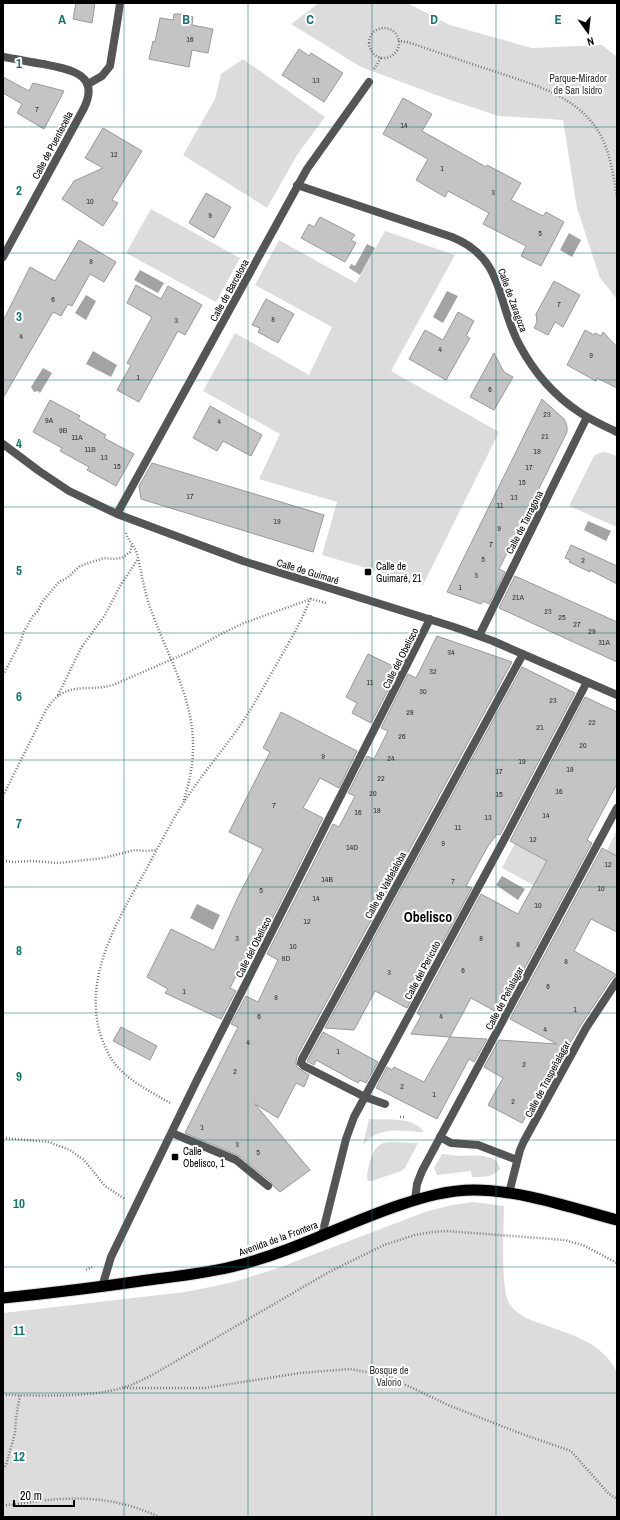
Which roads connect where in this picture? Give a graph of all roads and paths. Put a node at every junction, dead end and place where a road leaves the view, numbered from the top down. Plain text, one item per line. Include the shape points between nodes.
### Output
1 (120, 3) edge
2 (398, 41) junction
3 (3, 57) edge
4 (381, 58) junction
5 (373, 72) dead end
6 (369, 82) dead end
7 (88, 84) junction
8 (297, 186) junction
9 (617, 196) edge
10 (3, 257) edge
11 (587, 417) junction
12 (617, 432) edge
13 (3, 444) edge
14 (117, 514) junction
15 (126, 530) dead end
16 (132, 544) junction
17 (138, 559) junction
18 (316, 584) junction
19 (310, 600) junction
20 (430, 620) junction
21 (479, 636) junction
22 (523, 654) junction
23 (172, 660) junction
24 (3, 675) edge
25 (587, 682) junction
26 (616, 694) edge
27 (57, 697) junction
28 (3, 796) edge
29 (181, 807) junction
30 (617, 808) edge
31 (157, 850) junction
32 (3, 861) edge
33 (617, 981) edge
34 (365, 1096) junction
35 (385, 1104) dead end
36 (183, 1110) junction
37 (400, 1117) dead end
38 (404, 1117) dead end
39 (172, 1133) junction
40 (3, 1138) edge
41 (440, 1138) junction
42 (517, 1160) junction
43 (268, 1186) dead end
44 (509, 1193) junction
45 (415, 1200) junction
46 (136, 1205) junction
47 (617, 1220) edge
48 (322, 1235) junction
49 (617, 1263) edge
50 (92, 1267) dead end
51 (86, 1270) dead end
52 (102, 1287) junction
53 (3, 1298) edge
54 (122, 1388) junction
55 (3, 1395) edge
56 (20, 1395) junction
57 (3, 1469) edge
58 (617, 1499) edge
59 (3, 1505) edge
60 (159, 1517) edge

1 - 7 street via 110,66 102,76
2 - 4 path via 395,53 387,58
2 - 4 path via 389,29 380,29 372,33 370,49
2 - 9 path via 538,86 570,103 587,118 603,140 612,167
3 - 7 street via 67,69 80,75
4 - 5 path
6 - 8 street, Calle de Barcelona via 313,159
7 - 10 street, Calle de Puentecella via 87,101
8 - 11 street, Calle de Zaragoza via 452,237 477,251 494,275 512,330 532,365 556,394
8 - 14 street, Calle de Barcelona
11 - 12 street, Calle de Zaragoza
11 - 21 street, Calle de Tarragona
13 - 14 street, Calle de Guimaré via 69,491
14 - 18 street, Calle de Guimaré via 222,554
15 - 16 path
16 - 17 path
16 - 24 path via 130,552 122,558 104,558 80,566 59,582 33,616
17 - 23 path via 149,604
17 - 27 path via 105,615 81,648
18 - 19 path
18 - 20 street, Calle de Guimaré
19 - 23 path via 233,628
19 - 29 path via 292,639 251,708
20 - 21 street, Calle de Guimaré
20 - 36 street, Calle del Obelisco
21 - 22 street, Calle de Guimaré
22 - 25 street, Calle de Guimaré
22 - 34 street, Calle de Valdelaloba via 302,1059 301,1063 304,1066
23 - 27 path via 113,685 74,689
23 - 29 path via 186,696 194,740 192,767
25 - 26 street, Calle de Guimaré
25 - 34 street, Calle del Pericuto
27 - 28 path via 46,710
29 - 31 path
30 - 41 street, Calle de Peñalagar
31 - 32 path via 135,850 103,858 58,863
31 - 36 path via 117,922 103,954 96,987 97,1020 103,1043 115,1064 131,1079
33 - 42 street, Calle de Traspeñalagar via 579,1040 524,1140
34 - 35 street, Calle de Valdelaloba
34 - 48 street, Calle del Pericuto via 348,1132
36 - 39 street, Calle del Obelisco
37 - 38 path
39 - 43 street via 236,1160
39 - 46 street, Calle del Obelisco
40 - 46 path via 49,1142 70,1150 84,1160 105,1186
41 - 42 street via 451,1143 478,1145
41 - 45 street, Calle de Peñalagar via 419,1177
42 - 44 street, Calle de Traspeñalagar
44 - 45 highway, Avenida de la Frontera via 460,1190
44 - 47 highway, Avenida de la Frontera
45 - 48 highway, Avenida de la Frontera
46 - 52 street, Calle del Obelisco via 111,1256
48 - 52 highway, Avenida de la Frontera via 279,1252 226,1268
49 - 54 path via 585,1246 561,1240 446,1231 415,1235 384,1244 329,1272 154,1374
50 - 51 path
52 - 53 highway, Avenida de la Frontera
54 - 56 path via 94,1393
54 - 58 path via 205,1388 350,1368 387,1376 448,1405 571,1451 609,1494
55 - 56 path
56 - 57 path via 15,1434
59 - 60 path via 50,1500 108,1500 127,1504

